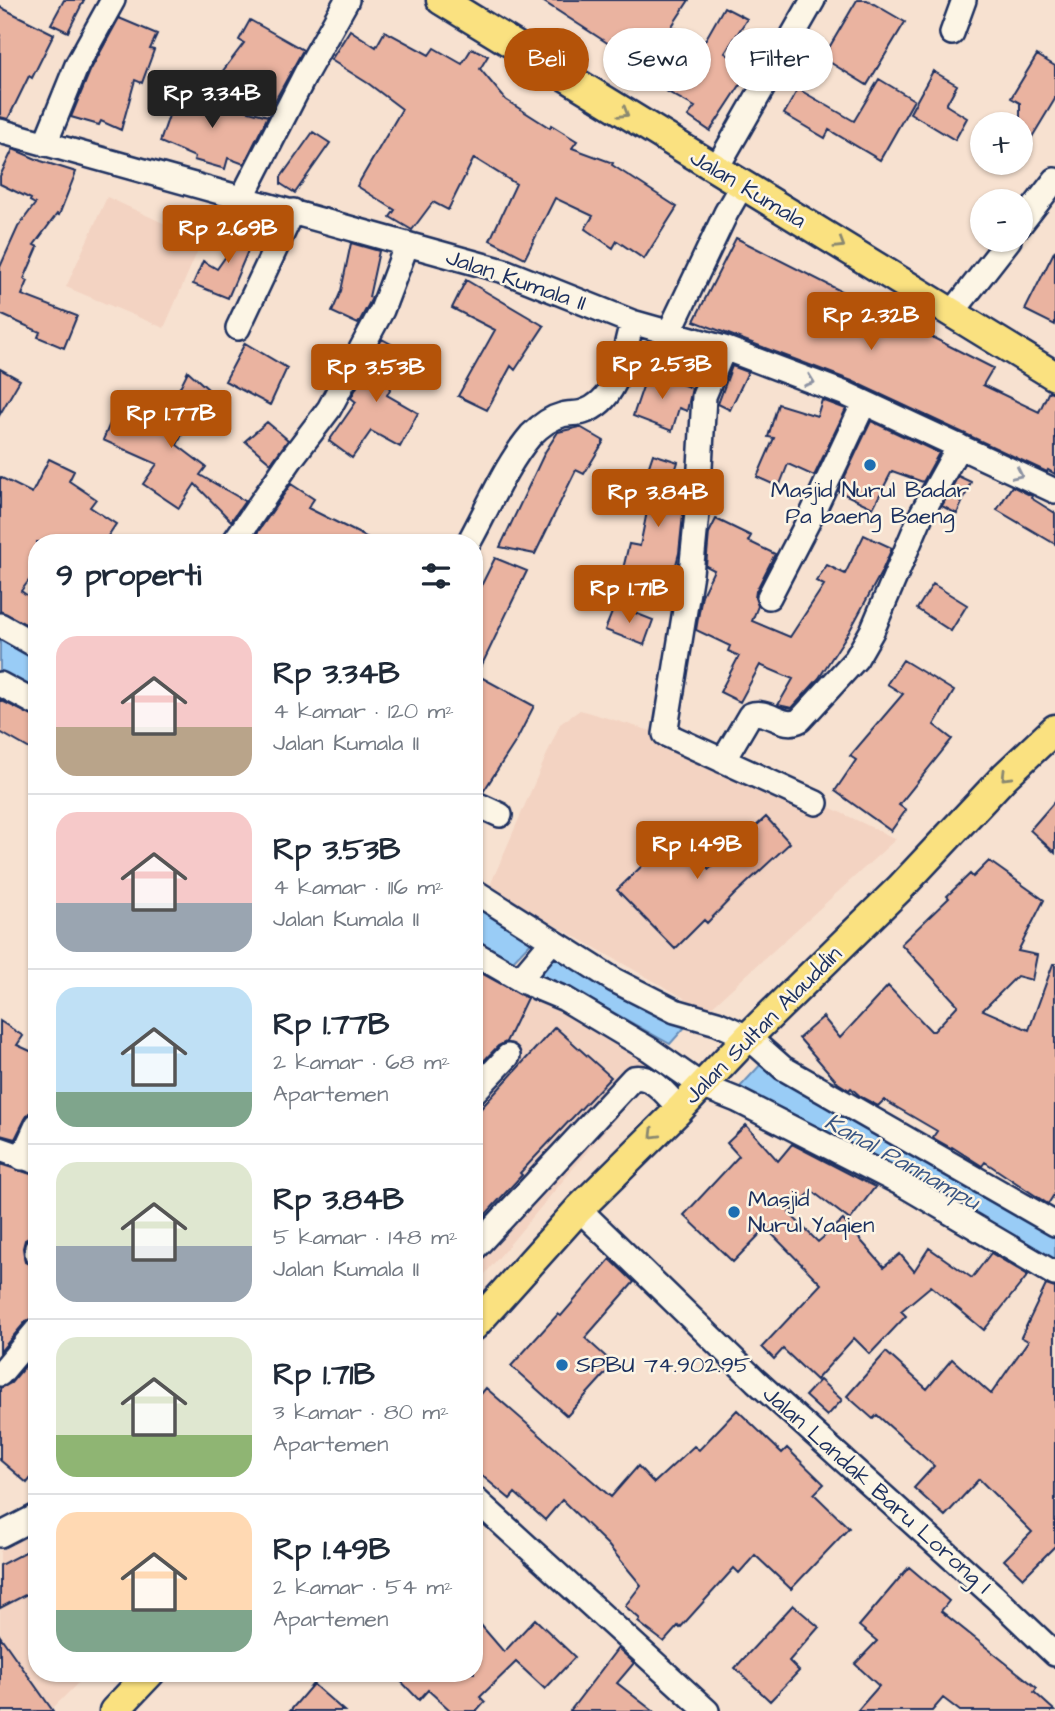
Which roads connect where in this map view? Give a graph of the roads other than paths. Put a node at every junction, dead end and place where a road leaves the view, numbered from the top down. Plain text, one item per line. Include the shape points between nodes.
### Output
1 (113, 0) edge
2 (347, 0) edge
3 (442, 0) edge
4 (813, 0) edge
5 (964, 0) edge
6 (952, 33) dead end
7 (0, 131) edge
8 (45, 144) junction
9 (716, 169) junction
10 (1055, 180) edge
11 (742, 185) junction
12 (242, 198) junction
13 (1033, 208) edge
14 (293, 211) junction
15 (407, 244) junction
16 (1000, 252) edge
17 (952, 313) junction
18 (632, 322) junction
19 (237, 328) dead end
20 (669, 333) junction
21 (724, 348) junction
22 (1055, 376) edge
23 (864, 402) junction
24 (959, 446) junction
25 (1055, 491) edge
26 (240, 534) edge
27 (473, 534) edge
28 (769, 597) dead end
29 (0, 625) edge
30 (28, 641) edge
31 (0, 684) edge
32 (28, 699) edge
33 (1054, 731) edge
34 (723, 761) junction
35 (816, 803) dead end
36 (483, 807) edge
37 (500, 815) dead end
38 (483, 897) edge
39 (550, 944) junction
40 (483, 957) edge
41 (524, 974) junction
42 (748, 1037) junction
43 (508, 1056) dead end
44 (483, 1082) edge
45 (702, 1086) junction
46 (680, 1109) junction
47 (0, 1149) edge
48 (28, 1160) edge
49 (579, 1209) junction
50 (1053, 1218) edge
51 (483, 1239) edge
52 (1055, 1274) edge
53 (483, 1316) edge
54 (28, 1341) edge
55 (0, 1374) edge
56 (483, 1506) edge
57 (28, 1521) edge
58 (0, 1535) edge
59 (1055, 1654) edge
60 (141, 1682) edge
61 (114, 1711) edge
62 (707, 1711) edge

1 - 8 street via 77,65
2 - 12 street
3 -> 9 main road, Jalan Kumala
4 - 9 street
5 - 6 street
7 - 8 street, Jalan Kumala II
8 - 12 street, Jalan Kumala II
9 - 11 main road, Jalan Kumala
10 - 13 street
11 -> 17 main road, Jalan Kumala
11 - 20 street
12 - 14 street, Jalan Kumala II
14 - 15 street, Jalan Kumala II
14 - 19 street
15 - 18 street, Jalan Kumala II via 504,271
15 - 26 street via 382,310 336,397
16 - 17 street
17 - 22 main road, Jalan Kumala
18 - 20 street, Jalan Kumala II
18 - 27 street via 614,386 600,404 546,421 532,435
20 - 21 street, Jalan Kumala II
21 -> 23 street, Jalan Kumala II
21 - 34 street via 702,406 691,573 665,734
23 - 24 street, Jalan Kumala II
23 - 28 street
24 -> 25 street, Jalan Kumala II
24 - 34 street via 922,513 856,659 793,724 766,714 750,715
29 - 30 street
31 - 32 street
33 -> 42 main road, Jalan Sultan Alauddin
34 - 35 street
36 - 37 street
38 - 39 street
39 - 41 street
39 - 42 street via 646,997
40 - 41 street
41 - 45 street
42 - 45 main road, Jalan Sultan Alauddin
42 - 50 street via 783,1068
43 - 44 street
45 - 46 main road, Jalan Sultan Alauddin
45 - 52 street via 902,1184
46 -> 49 main road, Jalan Sultan Alauddin
46 - 51 street via 649,1079 633,1078
47 - 48 street
49 - 53 main road, Jalan Sultan Alauddin
49 - 59 street, Jalan Landak Baru Lorong I via 756,1381
54 - 55 street
56 - 62 street
57 - 58 street
60 - 61 main road

